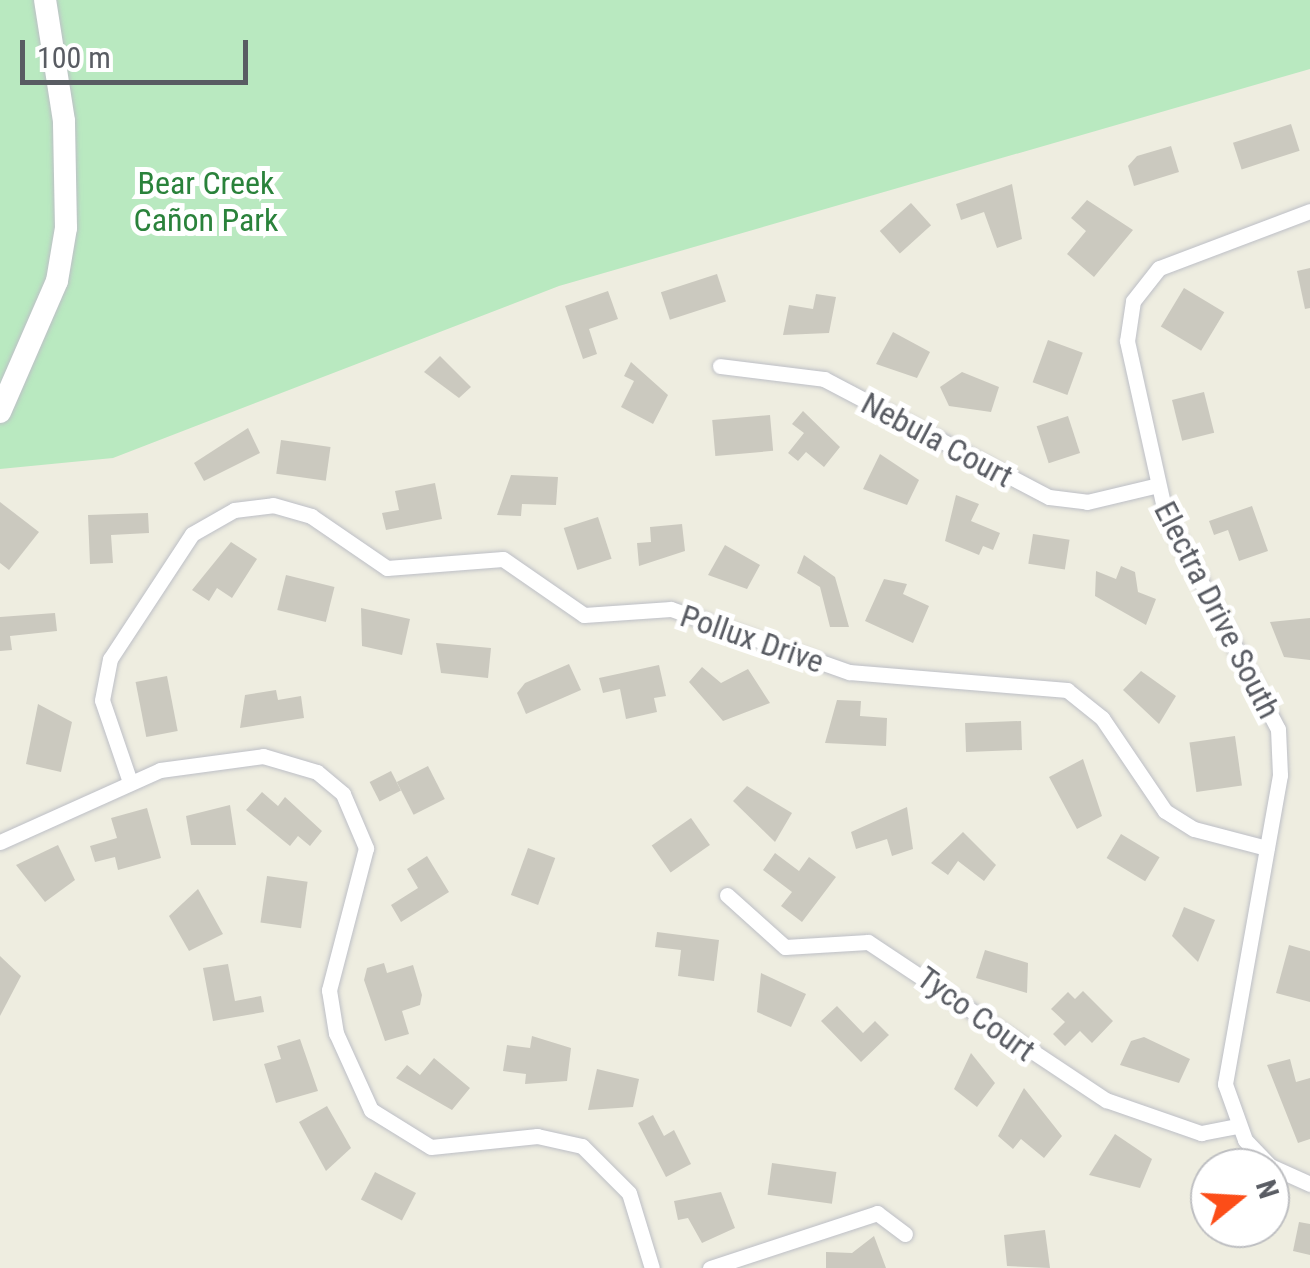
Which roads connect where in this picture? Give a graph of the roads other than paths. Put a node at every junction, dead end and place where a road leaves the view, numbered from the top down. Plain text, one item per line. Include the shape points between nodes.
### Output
1 (45, 0) edge
2 (1310, 211) edge
3 (720, 366) dead end
4 (0, 412) edge
5 (1154, 486) junction
6 (130, 780) junction
7 (0, 842) edge
8 (1267, 848) junction
9 (727, 895) dead end
10 (935, 960) dead end
11 (926, 976) junction
12 (1236, 1126) junction
13 (1310, 1184) edge
14 (906, 1234) dead end
15 (652, 1268) edge
16 (710, 1268) edge

1 - 4 street via 64,121 66,228 57,281
2 - 5 street, Electra Drive South via 1174,259 1132,301 1130,376
3 - 5 street, Nebula Court via 824,380 1050,496 1087,502
5 - 8 street, Electra Drive South via 1278,729
6 - 7 street
6 - 8 street, Pollux Drive via 102,700 110,658 192,534 234,510 272,504 311,516 387,568 503,559 584,615 671,609 849,672 1068,690 1102,718 1165,811 1194,830
6 - 15 street via 264,756 332,782 362,829 366,866 332,972 331,1020 371,1110 431,1146 537,1136 582,1146 629,1193
8 - 12 street, Electra Drive South via 1225,1069
9 - 11 street, Tyco Court via 785,947 858,939
10 - 11 street
11 - 12 street, Tyco Court via 1088,1092 1192,1131
12 - 13 street, Electra Drive South via 1270,1166
14 - 16 street via 878,1213

